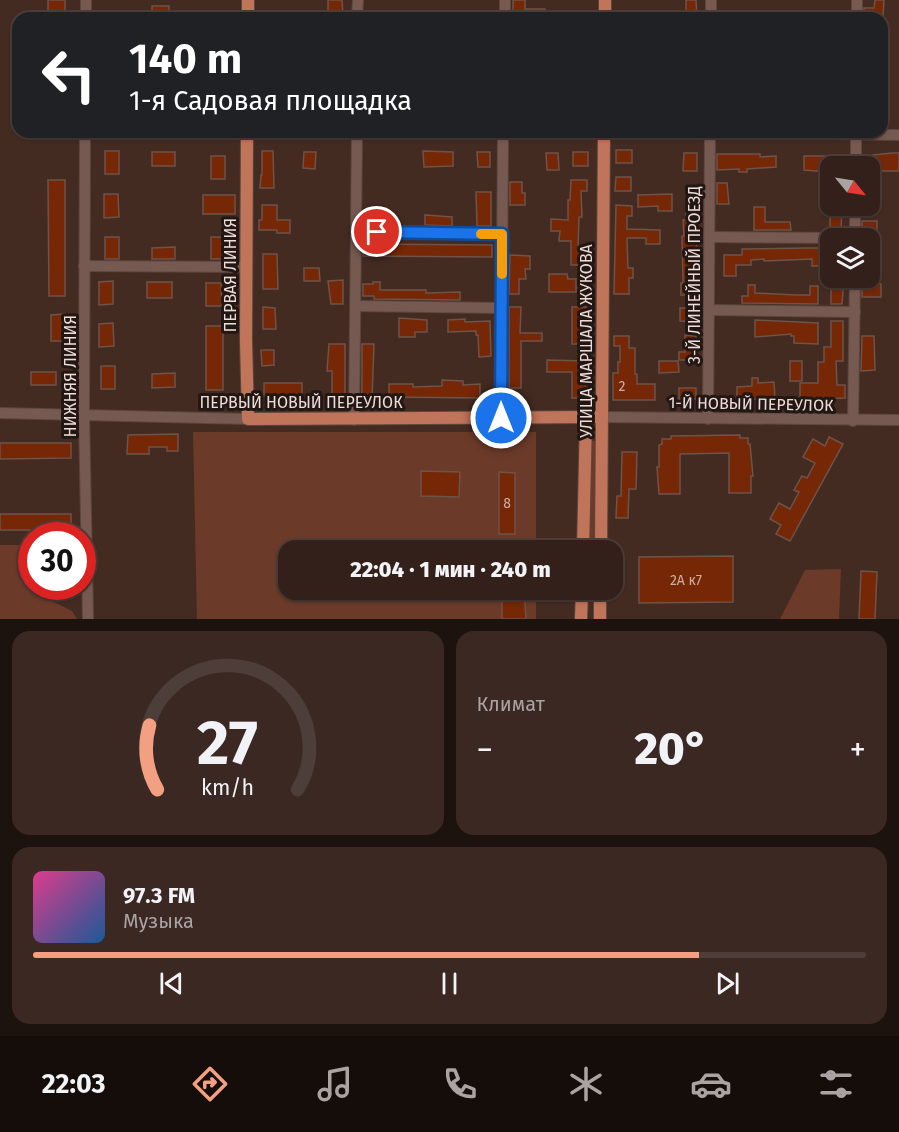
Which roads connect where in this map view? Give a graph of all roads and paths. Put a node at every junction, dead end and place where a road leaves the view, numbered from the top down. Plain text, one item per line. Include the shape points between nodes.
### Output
1 (85, 138) edge
2 (248, 138) edge
3 (357, 138) edge
4 (504, 138) edge
5 (604, 138) edge
6 (710, 138) edge
7 (856, 138) edge
8 (856, 156) edge
9 (356, 232) junction
10 (502, 234) junction
11 (710, 237) junction
12 (820, 238) edge
13 (84, 266) junction
14 (247, 267) junction
15 (855, 288) edge
16 (356, 306) junction
17 (502, 308) junction
18 (709, 310) junction
19 (855, 312) junction
20 (0, 413) edge
21 (84, 415) junction
22 (586, 417) junction
23 (602, 417) junction
24 (501, 418) junction
25 (708, 418) junction
26 (249, 419) junction
27 (354, 420) junction
28 (899, 420) edge
29 (853, 421) junction
30 (583, 540) edge
31 (600, 540) edge
32 (582, 600) edge
33 (600, 600) edge
34 (88, 619) edge
35 (581, 619) edge
36 (600, 619) edge

1 - 13 street, НИЖНЯЯ ЛИНИЯ
2 - 14 main road, ПЕРВАЯ ЛИНИЯ
3 - 9 street
4 - 10 street
5 - 23 main road, УЛИЦА МАРШАЛА ЖУКОВА
6 - 11 street, 3-Й ЛИНЕЙНЫЙ ПРОЕЗД
7 - 8 street
9 - 10 street
9 - 16 street
10 - 17 street
11 - 12 street
11 - 18 street, 3-Й ЛИНЕЙНЫЙ ПРОЕЗД
13 - 14 street
13 - 21 street, НИЖНЯЯ ЛИНИЯ
14 - 26 main road, ПЕРВАЯ ЛИНИЯ
15 - 19 street
16 - 17 street
16 - 27 street
17 - 24 street
18 - 19 street
18 - 25 street, 3-Й ЛИНЕЙНЫЙ ПРОЕЗД
19 - 29 street
20 - 21 street, ПЕРВЫЙ НОВЫЙ ПЕРЕУЛОК
21 - 26 street, ПЕРВЫЙ НОВЫЙ ПЕРЕУЛОК
21 - 34 street, НИЖНЯЯ ЛИНИЯ
22 - 23 main road, ПЕРВЫЙ НОВЫЙ ПЕРЕУЛОК
22 - 24 main road, ПЕРВЫЙ НОВЫЙ ПЕРЕУЛОК
22 - 30 main road, УЛИЦА МАРШАЛА ЖУКОВА
23 - 25 street, 1-Й НОВЫЙ ПЕРЕУЛОК
23 - 31 main road, УЛИЦА МАРШАЛА ЖУКОВА
24 - 27 main road, ПЕРВЫЙ НОВЫЙ ПЕРЕУЛОК
25 - 29 street, 1-Й НОВЫЙ ПЕРЕУЛОК
26 - 27 main road, ПЕРВЫЙ НОВЫЙ ПЕРЕУЛОК
28 - 29 street, 1-Й НОВЫЙ ПЕРЕУЛОК
32 - 35 main road
33 - 36 main road

